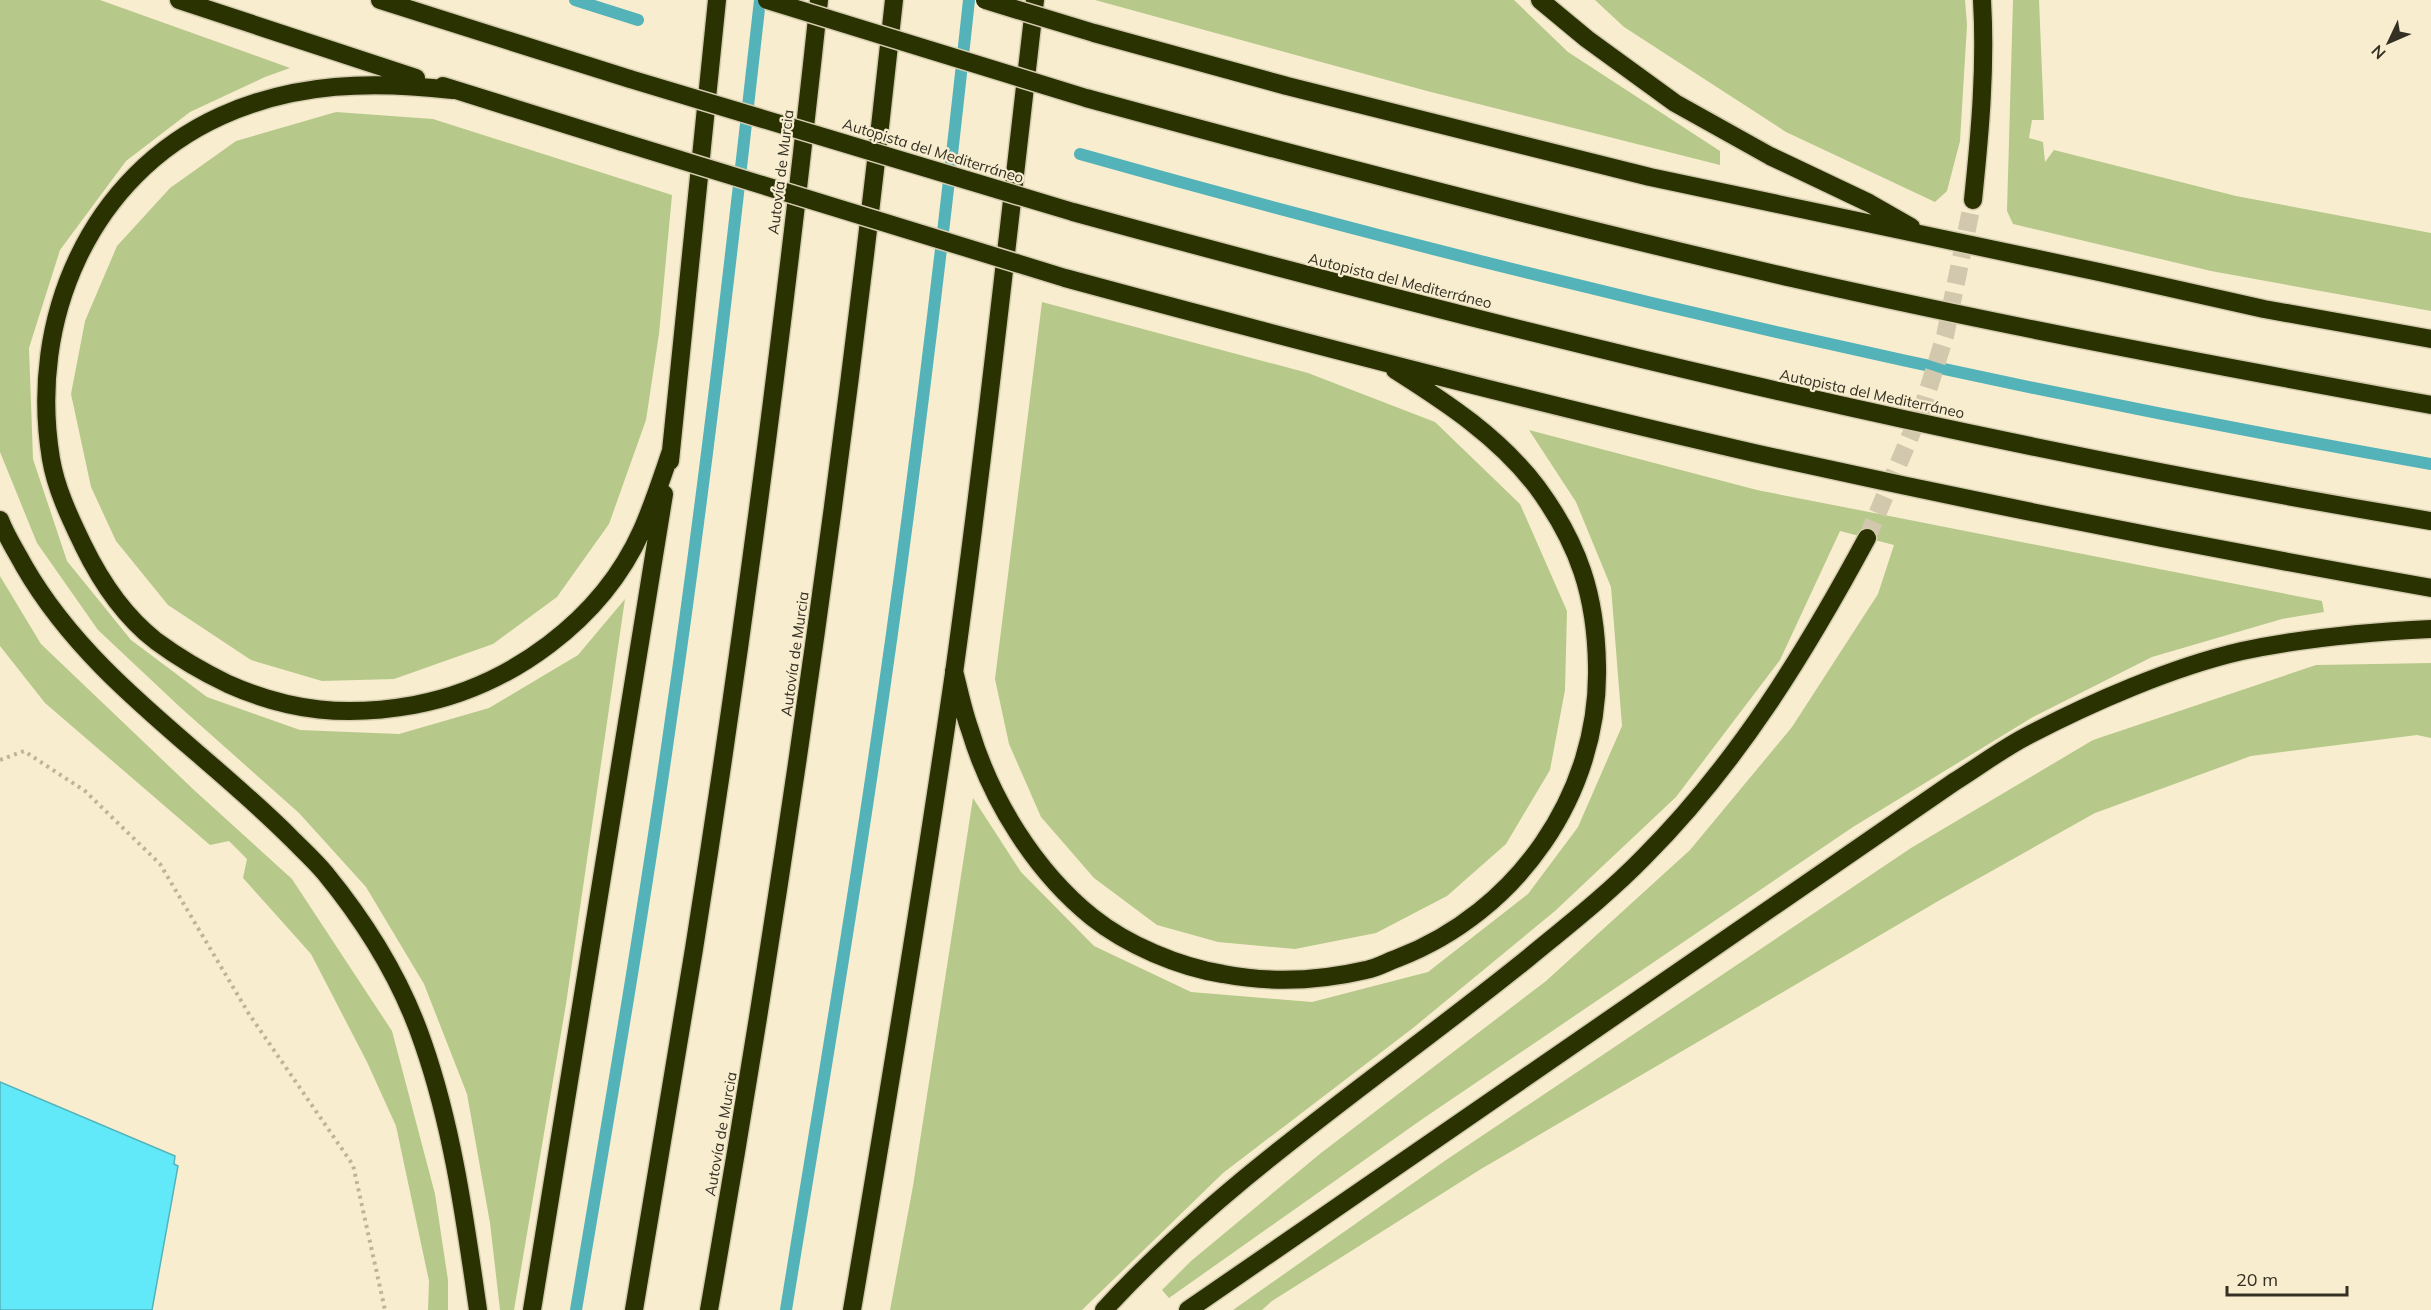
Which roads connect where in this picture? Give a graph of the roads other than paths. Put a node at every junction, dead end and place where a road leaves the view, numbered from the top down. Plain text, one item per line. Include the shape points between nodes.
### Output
1 (179, 0) edge
2 (380, 0) edge
3 (717, 0) edge
4 (767, 0) edge
5 (819, 0) edge
6 (894, 0) edge
7 (985, 0) edge
8 (1035, 0) edge
9 (1540, 0) edge
10 (1982, 0) edge
11 (453, 90) junction
12 (1972, 200) tunnel mouth
13 (1926, 235) junction
14 (2431, 339) edge
15 (1381, 361) junction
16 (2431, 405) edge
17 (671, 451) junction
18 (0, 520) edge
19 (2431, 521) edge
20 (1867, 538) tunnel mouth
21 (2431, 588) edge
22 (2431, 628) edge
23 (954, 670) junction
24 (478, 1310) edge
25 (532, 1310) edge
26 (634, 1310) edge
27 (709, 1310) edge
28 (852, 1310) edge
29 (1104, 1310) edge
30 (1188, 1310) edge

1 - 11 highway
2 - 19 highway, Autopista del Mediterráneo, bridge via 1073,212 1430,308 1768,390 2077,455
3 - 17 highway
4 - 16 highway, bridge via 1086,98 1458,197 1793,278 2088,341
5 - 26 highway, Autovía de Murcia via 727,726
6 - 27 highway, Autovía de Murcia via 805,714
7 - 13 highway, bridge via 1320,94 1650,177
8 - 23 highway
9 - 13 highway via 1675,103
10 - 12 highway via 1981,116
11 - 15 highway, bridge via 1065,278
11 - 17 highway via 363,84 264,99 219,117 172,145 135,176 100,218 60,300 48,352 45,406 52,462 67,512 90,559 114,597 154,639 200,671 284,704 332,712 382,711 434,701 480,684 530,659 566,632 610,583 641,532
13 - 14 highway via 2264,309
15 - 21 highway via 1898,484
15 - 23 highway via 1493,439 1536,486 1567,534 1589,589 1595,629 1598,693 1589,742 1569,798 1545,842 1502,894 1461,926 1419,950 1368,970 1311,979 1253,980 1194,969 1144,949 1093,918 1051,878 1016,830 970,732
17 - 25 highway
18 - 24 highway via 36,586 74,637 119,684 274,822 324,872 364,925 397,981 423,1042 460,1194
20 - 29 highway via 1772,702 1713,781 1643,858 1485,993 1247,1178 1142,1268
22 - 30 highway via 2306,639 2240,652 2161,677 2025,737
23 - 28 highway

